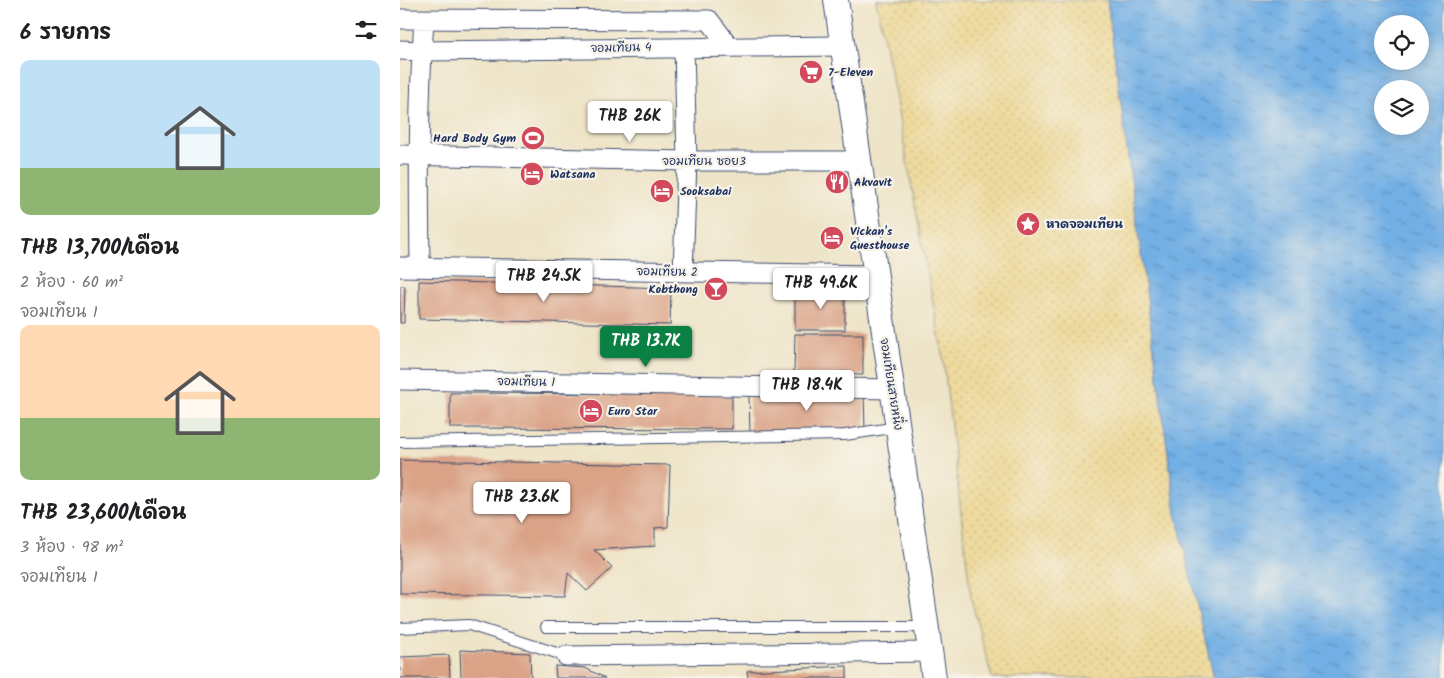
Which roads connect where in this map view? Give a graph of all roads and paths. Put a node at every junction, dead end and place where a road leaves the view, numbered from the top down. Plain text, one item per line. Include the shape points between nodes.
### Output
1 (836, 0) edge
2 (400, 19) edge
3 (424, 20) junction
4 (729, 46) junction
5 (842, 46) junction
6 (684, 48) junction
7 (400, 50) edge
8 (422, 51) junction
9 (400, 155) edge
10 (419, 155) junction
11 (687, 161) junction
12 (859, 161) junction
13 (400, 266) edge
14 (420, 266) junction
15 (684, 272) junction
16 (875, 275) junction
17 (400, 380) edge
18 (892, 389) junction
19 (898, 427) junction
20 (400, 442) edge
21 (546, 626) dead end
22 (927, 627) junction
23 (400, 628) edge
24 (931, 652) junction
25 (566, 656) joint
26 (934, 678) edge

1 - 5 street, จอมเทียนสายหนึ่ง
2 - 3 street
3 - 4 street via 709,20
3 - 8 street
4 - 5 street, จอมเทียน 4
4 - 6 street, จอมเทียน 4
5 - 12 street, จอมเทียนสายหนึ่ง
6 - 8 street, จอมเทียน 4
6 - 11 street
7 - 8 street, จอมเทียน 4
8 - 10 street
9 - 10 street, จอมเทียน ซอย3
10 - 11 street, จอมเทียน ซอย3
10 - 14 street
11 - 12 street, จอมเทียน ซอย3
11 - 15 street
12 - 16 street, จอมเทียนสายหนึ่ง
13 - 14 street, จอมเทียน 2
14 - 15 street, จอมเทียน 2
15 - 16 street, จอมเทียน 2
16 - 18 street, จอมเทียนสายหนึ่ง
17 - 18 street, จอมเทียน 1
18 - 19 street, จอมเทียนสายหนึ่ง
19 - 20 lane via 845,434
19 - 22 street, จอมเทียนสายหนึ่ง
21 - 22 lane
22 - 24 street, จอมเทียนสายหนึ่ง
23 - 25 lane via 469,626
24 - 25 street
24 - 26 street, จอมเทียนสายหนึ่ง

